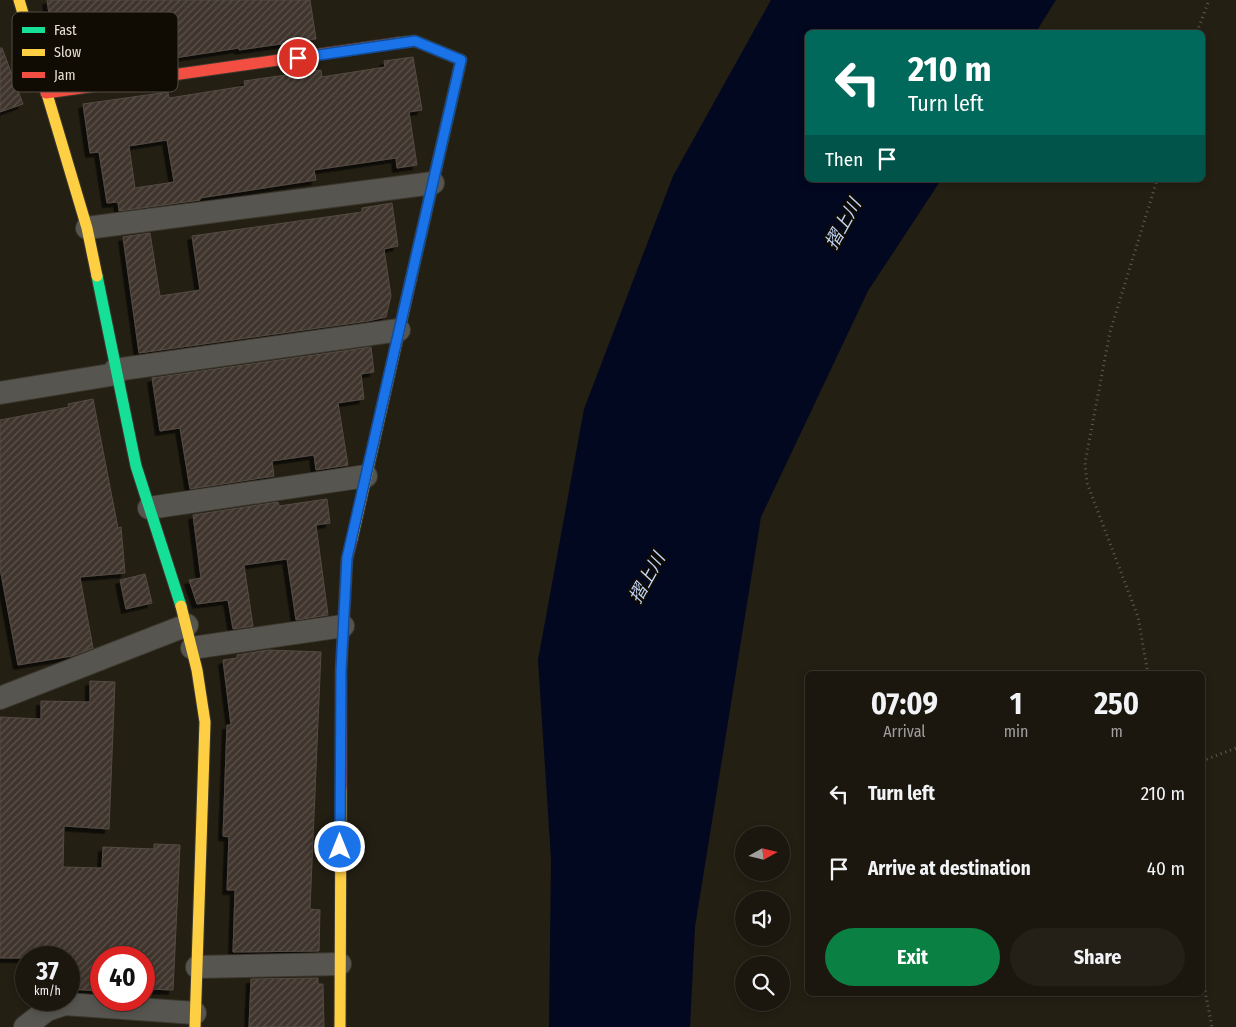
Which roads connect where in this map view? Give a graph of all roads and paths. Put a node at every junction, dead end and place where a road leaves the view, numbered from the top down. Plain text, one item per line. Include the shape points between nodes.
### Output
1 (1209, 0) edge
2 (1197, 30) edge
3 (178, 74) edge
4 (53, 92) edge
5 (46, 93) joint
6 (1156, 182) edge
7 (433, 183) junction
8 (87, 228) junction
9 (399, 330) junction
10 (116, 372) junction
11 (0, 393) edge
12 (366, 476) junction
13 (149, 508) junction
14 (187, 625) junction
15 (344, 626) junction
16 (192, 648) junction
17 (1147, 671) edge
18 (0, 698) edge
19 (1236, 748) edge
20 (1205, 760) edge
21 (340, 964) junction
22 (197, 967) junction
23 (1205, 988) edge
24 (195, 1020) edge
25 (25, 1027) edge
26 (340, 1027) edge
27 (1212, 1027) edge

1 - 2 path
3 - 7 street via 415,41 461,60
4 - 5 street
5 - 8 street
6 - 17 path via 1110,332 1085,463 1088,483 1138,617
7 - 8 street
7 - 9 street
8 - 10 street
9 - 10 street
9 - 12 street
10 - 11 street
10 - 13 street via 136,466
12 - 13 street
12 - 15 street via 347,558
13 - 14 street
14 - 16 street
14 - 18 street
15 - 16 street
15 - 21 street
16 - 22 street via 205,722
19 - 20 path
21 - 22 street
21 - 26 street
22 - 24 street
23 - 27 path
24 - 25 street via 66,1004 47,1010

